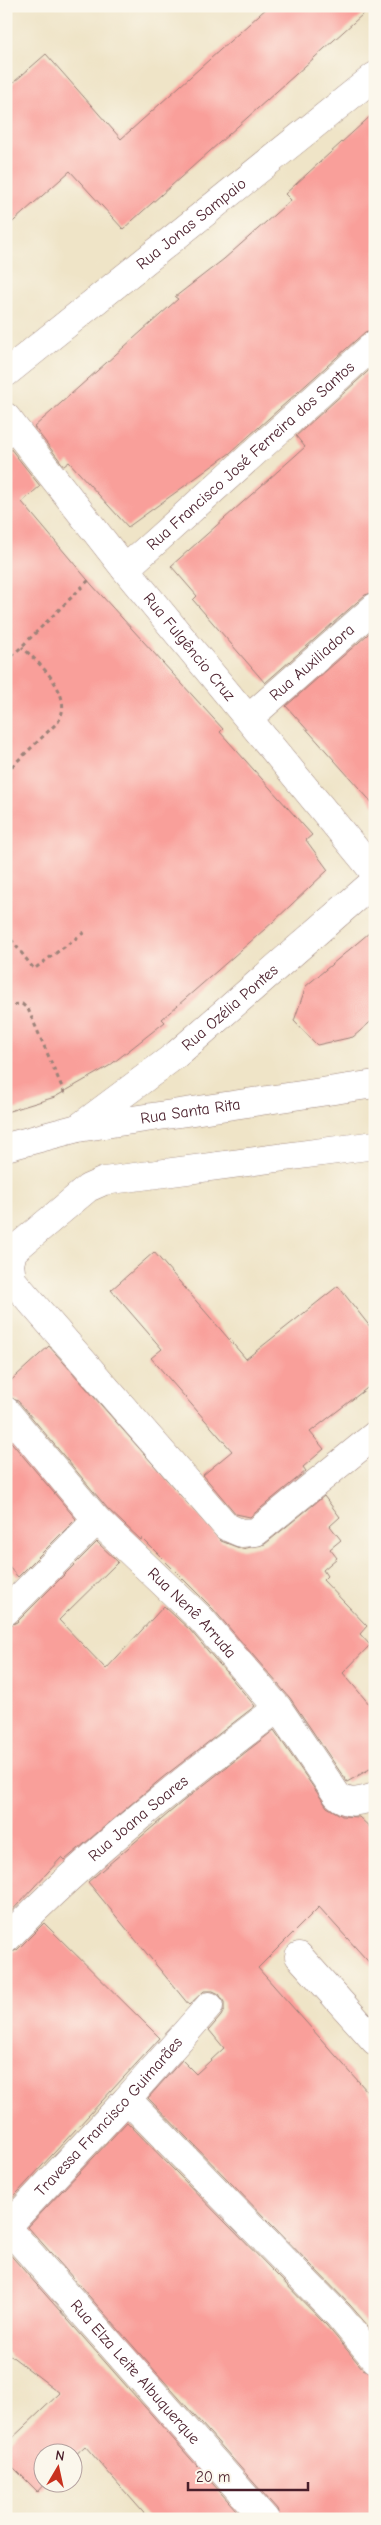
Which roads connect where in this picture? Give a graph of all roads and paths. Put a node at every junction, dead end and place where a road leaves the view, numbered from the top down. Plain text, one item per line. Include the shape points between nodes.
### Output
1 (375, 76) edge
2 (375, 344) edge
3 (6, 373) edge
4 (6, 417) edge
5 (120, 561) junction
6 (375, 607) edge
7 (22, 647) junction
8 (6, 662) edge
9 (249, 718) junction
10 (6, 772) edge
11 (375, 873) edge
12 (375, 882) edge
13 (86, 932) dead end
14 (6, 933) edge
15 (6, 1005) edge
16 (375, 1084) edge
17 (78, 1128) junction
18 (375, 1145) edge
19 (6, 1147) edge
20 (6, 1411) edge
21 (375, 1434) edge
22 (97, 1520) junction
23 (6, 1611) edge
24 (278, 1708) junction
25 (375, 1797) edge
26 (6, 1938) edge
27 (299, 1956) dead end
28 (209, 2006) dead end
29 (375, 2041) edge
30 (128, 2098) junction
31 (7, 2226) edge
32 (375, 2358) edge
33 (265, 2519) edge

1 - 3 street, Rua Jonas Sampaio
2 - 5 street, Rua Francisco José Ferreira dos Santos
4 - 5 street, Rua Fulgêncio Cruz
5 - 7 path
5 - 9 street, Rua Fulgêncio Cruz
6 - 9 street, Rua Auxiliadora
7 - 8 path
7 - 10 path via 51,676 64,706 63,714
9 - 11 street, Rua Fulgêncio Cruz
12 - 17 street, Rua Ozélia Pontes via 177,1054
13 - 14 path via 34,970
15 - 17 path via 22,1004 28,1009
16 - 17 street, Rua Santa Rita
17 - 19 street, Rua Santa Rita
18 - 21 street via 104,1181 88,1188 13,1251 10,1264 12,1280 227,1527 241,1533 256,1532
20 - 22 street, Rua Nenê Arruda
22 - 23 street
22 - 24 street, Rua Nenê Arruda via 202,1619
24 - 25 street, Rua Nenê Arruda via 337,1795 352,1803
24 - 26 street, Rua Joana Soares via 164,1795
27 - 29 street
28 - 30 street, Travessa Francisco Guimarães
30 - 31 street, Travessa Francisco Guimarães
30 - 32 street
31 - 33 street, Rua Elza Leite Albuquerque

